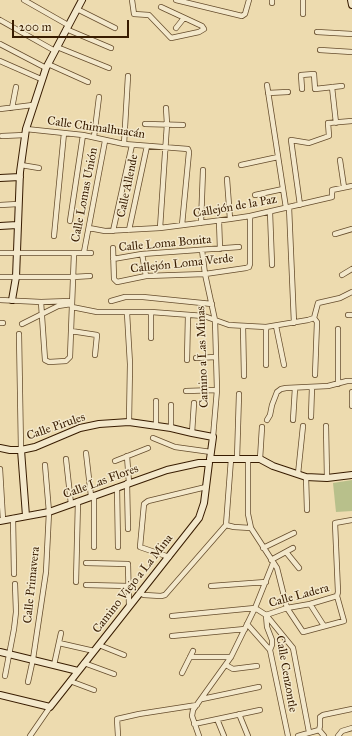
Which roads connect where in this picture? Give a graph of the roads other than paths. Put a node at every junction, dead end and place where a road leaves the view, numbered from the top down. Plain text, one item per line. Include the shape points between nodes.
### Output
1 (24, 0) edge
2 (82, 0) edge
3 (132, 0) edge
4 (176, 0) edge
5 (249, 0) edge
6 (303, 0) edge
7 (351, 0) edge
8 (352, 5) edge
9 (161, 7) dead end
10 (77, 9) junction
11 (303, 14) dead end
12 (184, 18) junction
13 (0, 20) edge
14 (67, 27) junction
15 (115, 28) dead end
16 (176, 28) dead end
17 (317, 32) dead end
18 (352, 34) edge
19 (0, 44) edge
20 (111, 48) dead end
21 (56, 49) junction
22 (320, 50) dead end
23 (352, 52) edge
24 (0, 61) edge
25 (47, 66) junction
26 (109, 68) dead end
27 (128, 76) dead end
28 (42, 79) junction
29 (88, 82) dead end
30 (267, 85) dead end
31 (342, 86) dead end
32 (16, 87) dead end
33 (332, 87) junction
34 (302, 89) dead end
35 (288, 92) dead end
36 (268, 93) junction
37 (99, 97) dead end
38 (33, 105) junction
39 (12, 108) junction
40 (166, 108) dead end
41 (0, 109) edge
42 (352, 121) edge
43 (336, 123) junction
44 (145, 124) dead end
45 (167, 124) junction
46 (184, 125) dead end
47 (25, 132) junction
48 (64, 133) junction
49 (2, 136) dead end
50 (83, 136) junction
51 (94, 137) junction
52 (105, 141) junction
53 (124, 144) junction
54 (132, 145) junction
55 (147, 146) junction
56 (165, 146) junction
57 (278, 157) junction
58 (340, 160) dead end
59 (20, 165) junction
60 (240, 165) dead end
61 (39, 168) dead end
62 (203, 170) dead end
63 (20, 177) junction
64 (0, 178) edge
65 (227, 178) dead end
66 (352, 186) edge
67 (344, 187) junction
68 (283, 189) junction
69 (255, 195) dead end
70 (18, 204) junction
71 (0, 205) edge
72 (300, 205) junction
73 (288, 207) junction
74 (270, 212) junction
75 (250, 216) junction
76 (230, 219) junction
77 (70, 221) dead end
78 (219, 221) junction
79 (201, 223) junction
80 (17, 225) junction
81 (182, 225) junction
82 (0, 226) edge
83 (89, 228) junction
84 (160, 228) junction
85 (352, 229) edge
86 (129, 230) junction
87 (113, 231) junction
88 (335, 234) dead end
89 (54, 236) dead end
90 (239, 247) dead end
91 (113, 248) dead end
92 (220, 249) junction
93 (202, 250) junction
94 (74, 252) junction
95 (84, 252) junction
96 (0, 253) edge
97 (17, 253) junction
98 (91, 253) dead end
99 (142, 254) junction
100 (113, 259) junction
101 (272, 265) dead end
102 (352, 270) edge
103 (205, 274) junction
104 (342, 275) dead end
105 (90, 276) dead end
106 (146, 276) junction
107 (0, 277) edge
108 (16, 277) junction
109 (73, 277) junction
110 (352, 292) edge
111 (0, 300) edge
112 (12, 300) junction
113 (111, 301) dead end
114 (41, 302) junction
115 (71, 304) junction
116 (213, 306) junction
117 (151, 312) junction
118 (127, 313) junction
119 (41, 315) junction
120 (188, 315) junction
121 (214, 318) junction
122 (314, 318) junction
123 (294, 323) junction
124 (22, 324) dead end
125 (243, 326) junction
126 (276, 326) junction
127 (266, 327) junction
128 (338, 329) dead end
129 (71, 331) junction
130 (19, 334) dead end
131 (151, 338) dead end
132 (95, 354) dead end
133 (216, 357) junction
134 (196, 358) dead end
135 (187, 360) dead end
136 (266, 365) dead end
137 (284, 365) dead end
138 (315, 375) dead end
139 (244, 376) dead end
140 (352, 381) edge
141 (338, 384) junction
142 (312, 387) junction
143 (294, 388) junction
144 (218, 390) junction
145 (186, 391) dead end
146 (352, 392) edge
147 (239, 394) dead end
148 (156, 401) dead end
149 (194, 403) dead end
150 (171, 405) dead end
151 (352, 406) edge
152 (311, 416) dead end
153 (267, 420) dead end
154 (293, 420) dead end
155 (129, 422) junction
156 (156, 426) junction
157 (303, 426) dead end
158 (326, 426) dead end
159 (262, 427) dead end
160 (171, 428) junction
161 (192, 433) junction
162 (213, 437) junction
163 (153, 438) dead end
164 (0, 448) edge
165 (148, 448) dead end
166 (21, 450) junction
167 (211, 452) junction
168 (86, 453) dead end
169 (127, 456) junction
170 (248, 458) junction
171 (66, 459) dead end
172 (234, 459) junction
173 (260, 459) junction
174 (115, 460) dead end
175 (209, 461) junction
176 (44, 465) dead end
177 (0, 470) edge
178 (298, 474) junction
179 (352, 475) edge
180 (306, 477) junction
181 (327, 478) junction
182 (128, 483) junction
183 (117, 487) junction
184 (206, 487) junction
185 (93, 496) junction
186 (78, 501) junction
187 (71, 504) junction
188 (307, 510) dead end
189 (49, 512) junction
190 (26, 516) junction
191 (14, 518) junction
192 (352, 520) edge
193 (2, 521) edge
194 (226, 525) junction
195 (250, 528) junction
196 (128, 529) dead end
197 (294, 533) dead end
198 (94, 547) dead end
199 (118, 547) dead end
200 (263, 548) junction
201 (294, 548) dead end
202 (286, 552) junction
203 (169, 556) junction
204 (272, 561) junction
205 (86, 563) dead end
206 (299, 568) dead end
207 (14, 574) dead end
208 (76, 582) dead end
209 (266, 582) junction
210 (15, 584) dead end
211 (86, 585) dead end
212 (129, 586) junction
213 (211, 586) dead end
214 (140, 593) junction
215 (337, 596) junction
216 (310, 604) junction
217 (129, 606) junction
218 (255, 608) junction
219 (287, 608) junction
220 (266, 615) junction
221 (172, 616) dead end
222 (324, 626) junction
223 (246, 627) junction
224 (61, 633) dead end
225 (172, 636) dead end
226 (59, 643) junction
227 (99, 645) junction
228 (193, 650) dead end
229 (270, 650) junction
230 (94, 651) junction
231 (0, 652) edge
232 (10, 655) junction
233 (124, 655) dead end
234 (190, 657) junction
235 (231, 657) junction
236 (33, 659) junction
237 (84, 663) junction
238 (54, 665) junction
239 (226, 665) junction
240 (257, 666) dead end
241 (78, 671) junction
242 (182, 673) dead end
243 (114, 674) dead end
244 (5, 676) dead end
245 (70, 681) junction
246 (28, 682) dead end
247 (259, 687) dead end
248 (94, 690) dead end
249 (0, 695) edge
250 (202, 699) junction
251 (196, 705) junction
252 (50, 707) junction
253 (352, 709) edge
254 (260, 710) dead end
255 (239, 714) junction
256 (217, 719) junction
257 (194, 724) junction
258 (352, 728) edge
259 (319, 730) junction
260 (307, 734) edge
261 (30, 736) edge
262 (118, 736) edge
263 (199, 736) edge
264 (224, 736) edge
265 (248, 736) edge
266 (288, 736) edge
267 (298, 736) edge
268 (324, 736) edge
269 (338, 736) edge

1 - 14 street
2 - 10 main road
3 - 12 street via 134,14 149,15 171,38 204,29 204,26
4 - 5 street via 243,16
6 - 11 street
7 - 8 main road
9 - 12 street
10 - 14 main road
10 - 15 street
12 - 16 street
13 - 21 street
14 - 20 street
14 - 21 main road
17 - 18 street
19 - 25 street
21 - 25 main road
21 - 26 street
22 - 23 street
24 - 28 street
25 - 28 main road
25 - 29 street
27 - 53 street
28 - 38 main road
30 - 36 street
31 - 33 street
32 - 39 street
33 - 34 street via 315,88 314,74 301,75
33 - 43 street
35 - 36 street
36 - 57 street
37 - 51 street
38 - 39 street
38 - 47 main road
39 - 41 street
40 - 45 street
42 - 43 street
43 - 72 street via 328,123 329,136 309,143 291,140
44 - 45 street
45 - 46 street
45 - 56 street
47 - 48 street, Calle Chimalhuacán
47 - 49 street, Calle Chimalhuacán
47 - 59 main road
48 - 50 street, Calle Chimalhuacán
48 - 89 street
50 - 51 street, Calle Chimalhuacán
50 - 77 street
51 - 52 street, Calle Chimalhuacán
52 - 53 street, Calle Chimalhuacán
52 - 83 street, Calle Lomas Unión
53 - 54 street, Calle Chimalhuacán
54 - 55 street, Calle Chimalhuacán
54 - 87 street
55 - 56 street, Calle Chimalhuacán
55 - 86 street, Calle Allende
56 - 81 street, Calle Chimalhuacán via 188,148 189,152
56 - 84 street
57 - 60 street
57 - 68 street
58 - 67 street
59 - 61 street
59 - 63 main road
62 - 79 street
63 - 64 main road
63 - 70 main road
65 - 76 street
66 - 67 street
67 - 72 street, Callejón de la Paz via 332,190 332,197
68 - 69 street
68 - 73 street
70 - 71 street
70 - 80 main road
72 - 73 street, Callejón de la Paz
73 - 74 street, Callejón de la Paz
73 - 123 street
74 - 75 street, Callejón de la Paz
74 - 101 street
75 - 76 street, Callejón de la Paz
75 - 103 street, Callejón Loma Verde via 249,267
76 - 78 street, Callejón de la Paz
78 - 79 street, Callejón de la Paz
78 - 92 street
79 - 81 street, Callejón de la Paz
80 - 82 main road
80 - 97 main road
81 - 84 street, Callejón de la Paz
83 - 87 street, Callejón de la Paz
83 - 95 street, Calle Lomas Unión
84 - 86 street, Callejón de la Paz
85 - 88 street
86 - 87 street, Callejón de la Paz
90 - 92 street, Calle Loma Bonita
91 - 100 street
92 - 93 street, Calle Loma Bonita
93 - 99 street, Calle Loma Bonita
93 - 103 street, Camino a Las Minas
94 - 95 street
94 - 97 street
94 - 109 street
95 - 98 street
96 - 97 street
97 - 108 main road
99 - 100 street, Calle Loma Bonita
99 - 106 street
100 - 106 street, Callejón Loma Verde via 115,281
102 - 104 street
103 - 106 street, Callejón Loma Verde
103 - 116 street, Camino a Las Minas
105 - 109 street
107 - 108 street
108 - 109 street
108 - 112 main road
109 - 115 street
110 - 122 street via 340,298 318,303
111 - 112 street
112 - 114 street
113 - 116 street via 125,297 142,297
114 - 115 street
114 - 119 street
115 - 118 street via 97,312
115 - 119 street via 58,306
115 - 129 street
116 - 121 street, Camino a Las Minas
117 - 118 street
117 - 120 street
117 - 131 street
118 - 155 street via 130,364
119 - 124 street
119 - 129 street via 46,361 68,360
120 - 121 street
120 - 135 street
121 - 125 street via 229,325
121 - 133 street, Camino a Las Minas
122 - 123 street
122 - 138 street via 317,322
123 - 126 street
125 - 127 street
125 - 139 street
126 - 127 street
126 - 137 street
127 - 136 street
128 - 141 street
129 - 132 street via 97,335
130 - 166 street
133 - 134 street
133 - 144 street, Camino a Las Minas
140 - 141 street
141 - 142 street
142 - 143 street
142 - 152 street
143 - 153 street via 277,392
143 - 154 street
144 - 145 street
144 - 162 street, Camino a Las Minas
146 - 151 street
147 - 172 street
148 - 156 street
149 - 161 street
150 - 160 street
155 - 156 main road, Calle Pirules
155 - 166 main road, Calle Pirules via 80,428 35,447
156 - 160 main road, Calle Pirules
157 - 178 street
158 - 181 street
159 - 173 street
160 - 161 main road, Calle Pirules
161 - 162 main road, Calle Pirules
162 - 167 main road, Camino a Las Minas
163 - 167 street via 175,447
164 - 166 main road, Calle Pirules
165 - 169 street
166 - 190 main road
167 - 175 main road, Camino a Las Minas
168 - 185 street
169 - 174 street
169 - 182 street
170 - 172 main road, Calle Las Flores
170 - 173 main road, Calle Las Flores
170 - 195 street
171 - 187 street
172 - 175 main road, Calle Las Flores
172 - 194 street
173 - 178 main road, Calle Las Flores
175 - 182 main road, Calle Las Flores via 167,470
175 - 184 main road, Camino Viejo a La Mina
176 - 189 street, Calle Primavera
177 - 193 street
178 - 180 main road, Calle Las Flores
179 - 181 main road, Calle Las Flores
180 - 181 main road, Calle Las Flores
180 - 188 street
182 - 183 main road, Calle Las Flores
182 - 196 street
183 - 185 main road, Calle Las Flores
183 - 199 street
184 - 203 main road, Camino Viejo a La Mina via 199,518
184 - 203 street via 145,503 143,506 140,547
185 - 186 main road, Calle Las Flores
185 - 198 street
186 - 187 main road, Calle Las Flores
186 - 208 street
187 - 189 main road, Calle Las Flores
189 - 190 main road, Calle Las Flores
189 - 236 street, Calle Primavera via 46,572
190 - 191 main road, Calle Las Flores
191 - 193 main road, Calle Las Flores
191 - 207 street
192 - 215 street via 335,523
194 - 195 street
194 - 214 street via 163,596
195 - 200 street
197 - 200 street
200 - 204 street
201 - 202 street
202 - 204 street
202 - 206 street
203 - 214 main road, Camino Viejo a La Mina
204 - 209 street
204 - 219 street via 277,568
205 - 212 street via 127,564
209 - 213 street
209 - 218 street
210 - 232 street via 16,612
211 - 212 street
212 - 217 street
214 - 217 main road, Camino Viejo a La Mina
215 - 216 street, Calle Ladera
215 - 222 street via 344,621
216 - 219 street, Calle Ladera
216 - 222 street
217 - 227 main road, Camino Viejo a La Mina
218 - 220 street
218 - 221 street
218 - 223 street
219 - 220 street, Calle Ladera
219 - 222 street via 303,632
220 - 229 street, Calle Cenzontle via 272,640
220 - 260 street via 293,648
223 - 225 street
223 - 229 street
223 - 235 street
224 - 226 street
226 - 230 street
226 - 238 street
227 - 230 main road, Camino Viejo a La Mina
227 - 233 street
228 - 234 street
229 - 266 street, Calle Cenzontle
230 - 237 main road, Camino Viejo a La Mina
231 - 232 main road
232 - 236 main road
232 - 244 street
234 - 235 street
234 - 242 street
235 - 239 street
236 - 238 main road
236 - 246 street, Calle Primavera
237 - 241 main road, Camino Viejo a La Mina
237 - 243 street
238 - 241 main road
239 - 240 street via 233,669
239 - 250 street
241 - 245 main road, Camino Viejo a La Mina
245 - 248 street
245 - 252 main road, Camino Viejo a La Mina
247 - 250 street
249 - 252 main road
250 - 251 street
251 - 257 street via 192,716
251 - 262 street via 117,718
252 - 261 street, Camino Viejo a La Mina
253 - 259 street via 323,715 320,717
254 - 255 street
255 - 256 street
255 - 265 street
256 - 257 street
256 - 264 street
257 - 263 street
258 - 269 street via 342,731
259 - 260 street
259 - 268 street
260 - 267 street

